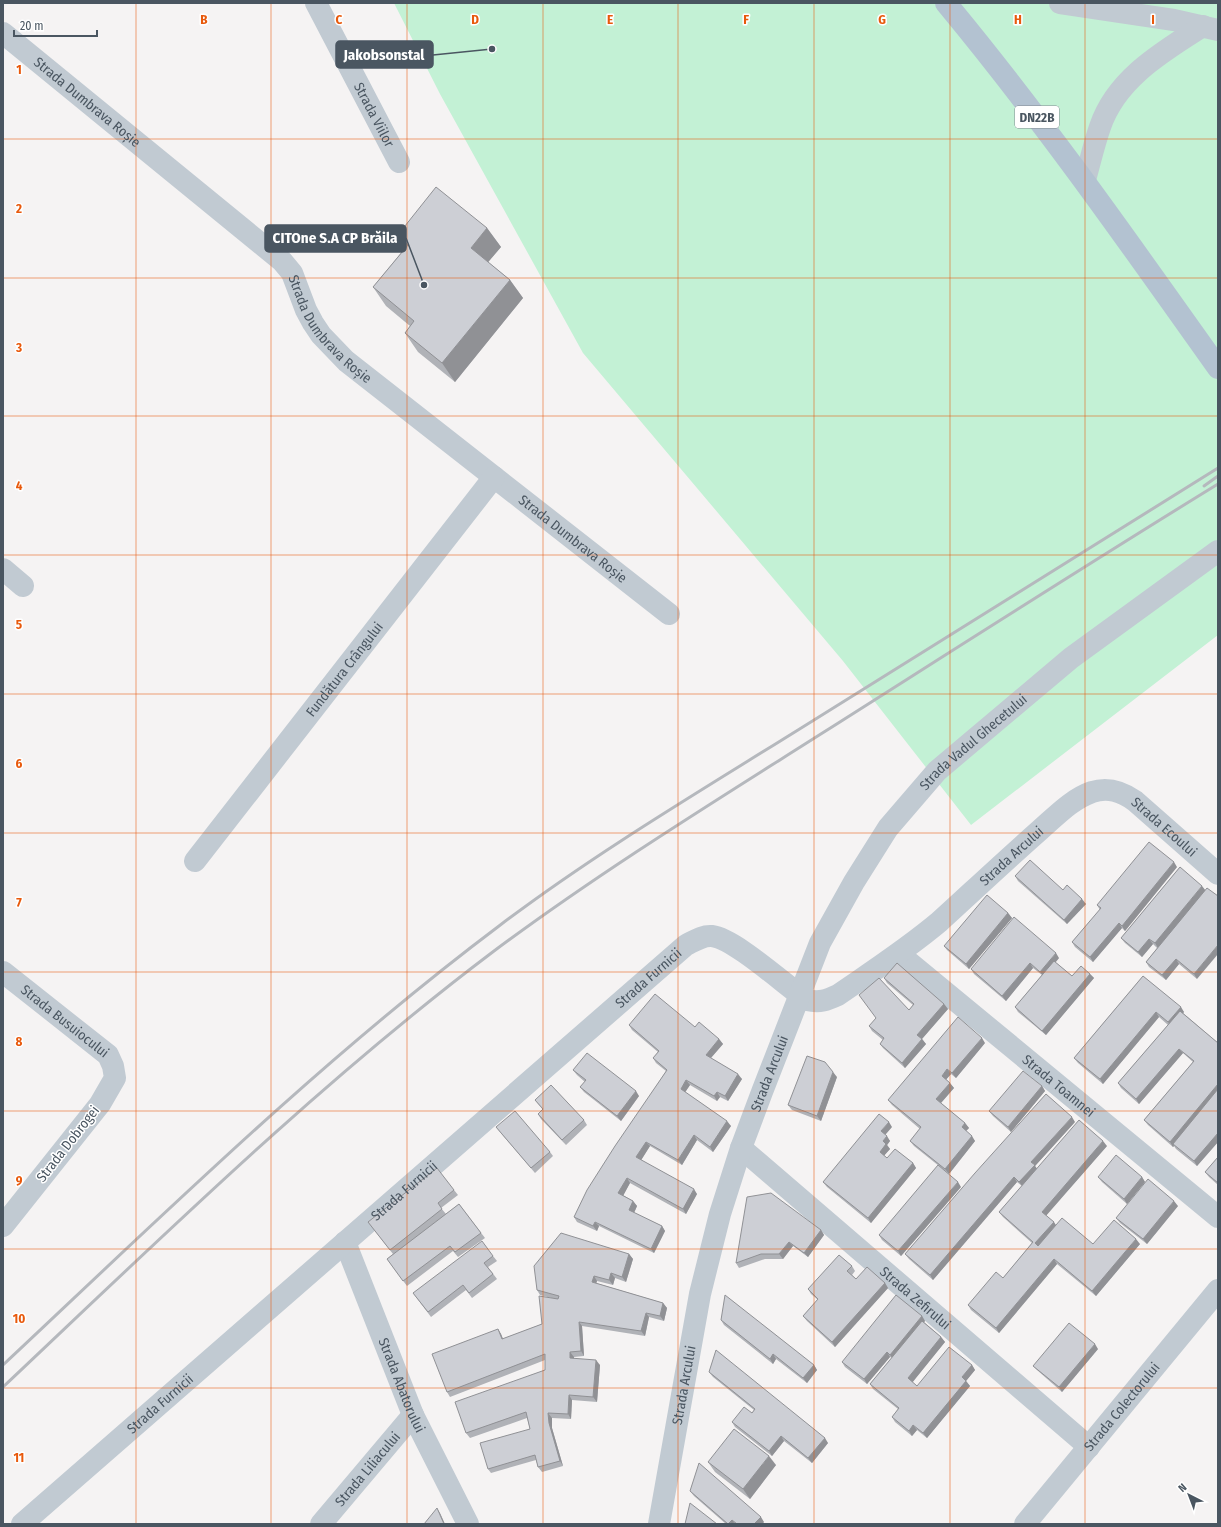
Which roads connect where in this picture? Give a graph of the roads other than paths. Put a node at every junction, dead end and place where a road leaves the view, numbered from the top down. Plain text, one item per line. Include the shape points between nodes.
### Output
1 (316, 3) edge
2 (946, 3) edge
3 (1060, 3) edge
4 (1133, 3) edge
5 (1174, 20) junction
6 (1210, 28) edge
7 (3, 32) edge
8 (399, 162) dead end
9 (1085, 180) junction
10 (1218, 368) edge
11 (494, 477) junction
12 (1218, 551) edge
13 (3, 569) edge
14 (23, 586) dead end
15 (669, 614) dead end
16 (1106, 789) joint
17 (195, 861) dead end
18 (1218, 874) edge
19 (899, 954) junction
20 (3, 972) edge
21 (800, 995) junction
22 (115, 1078) joint
23 (741, 1148) junction
24 (1218, 1217) edge
25 (3, 1226) edge
26 (345, 1242) junction
27 (1218, 1290) edge
28 (413, 1415) junction
29 (1089, 1448) junction
30 (22, 1524) edge
31 (321, 1524) edge
32 (468, 1524) edge
33 (659, 1524) edge
34 (1025, 1524) edge

1 - 8 street, Strada Viilor
2 - 9 main road, DN22B
3 - 5 street
4 - 5 street
5 - 6 street
6 - 9 street via 1162,52 1140,70 1121,91 1110,105 1100,126
7 - 11 street, Strada Dumbrava Roșie via 282,261 292,273 313,323 346,361
9 - 10 main road, DN22B
11 - 15 street, Strada Dumbrava Roșie
11 - 17 street, Fundătura Crângului
12 - 21 street, Strada Vadul Ghecetului via 1071,658 937,771 888,828 854,882 820,943
13 - 14 street
16 - 18 street, Strada Ecoului via 1125,794 1135,800
16 - 19 street, Strada Arcului via 1080,798 1064,810 940,921
19 - 21 street, Strada Arcului via 825,1001 807,1000
19 - 24 street, Strada Toamnei
20 - 22 street, Strada Busuiocului via 108,1056
21 - 23 street, Strada Arcului
21 - 26 street, Strada Furnicii via 726,941 712,936 699,938 686,945
22 - 25 street, Strada Dobrogei via 100,1104
23 - 29 street, Strada Zefirului
23 - 33 street, Strada Arcului via 720,1214 700,1294
26 - 28 street, Strada Abatorului
26 - 30 street, Strada Furnicii
27 - 29 street, Strada Colectorului
28 - 31 street, Strada Liliacului
28 - 32 street, Strada Abatorului
29 - 34 street, Strada Colectorului

